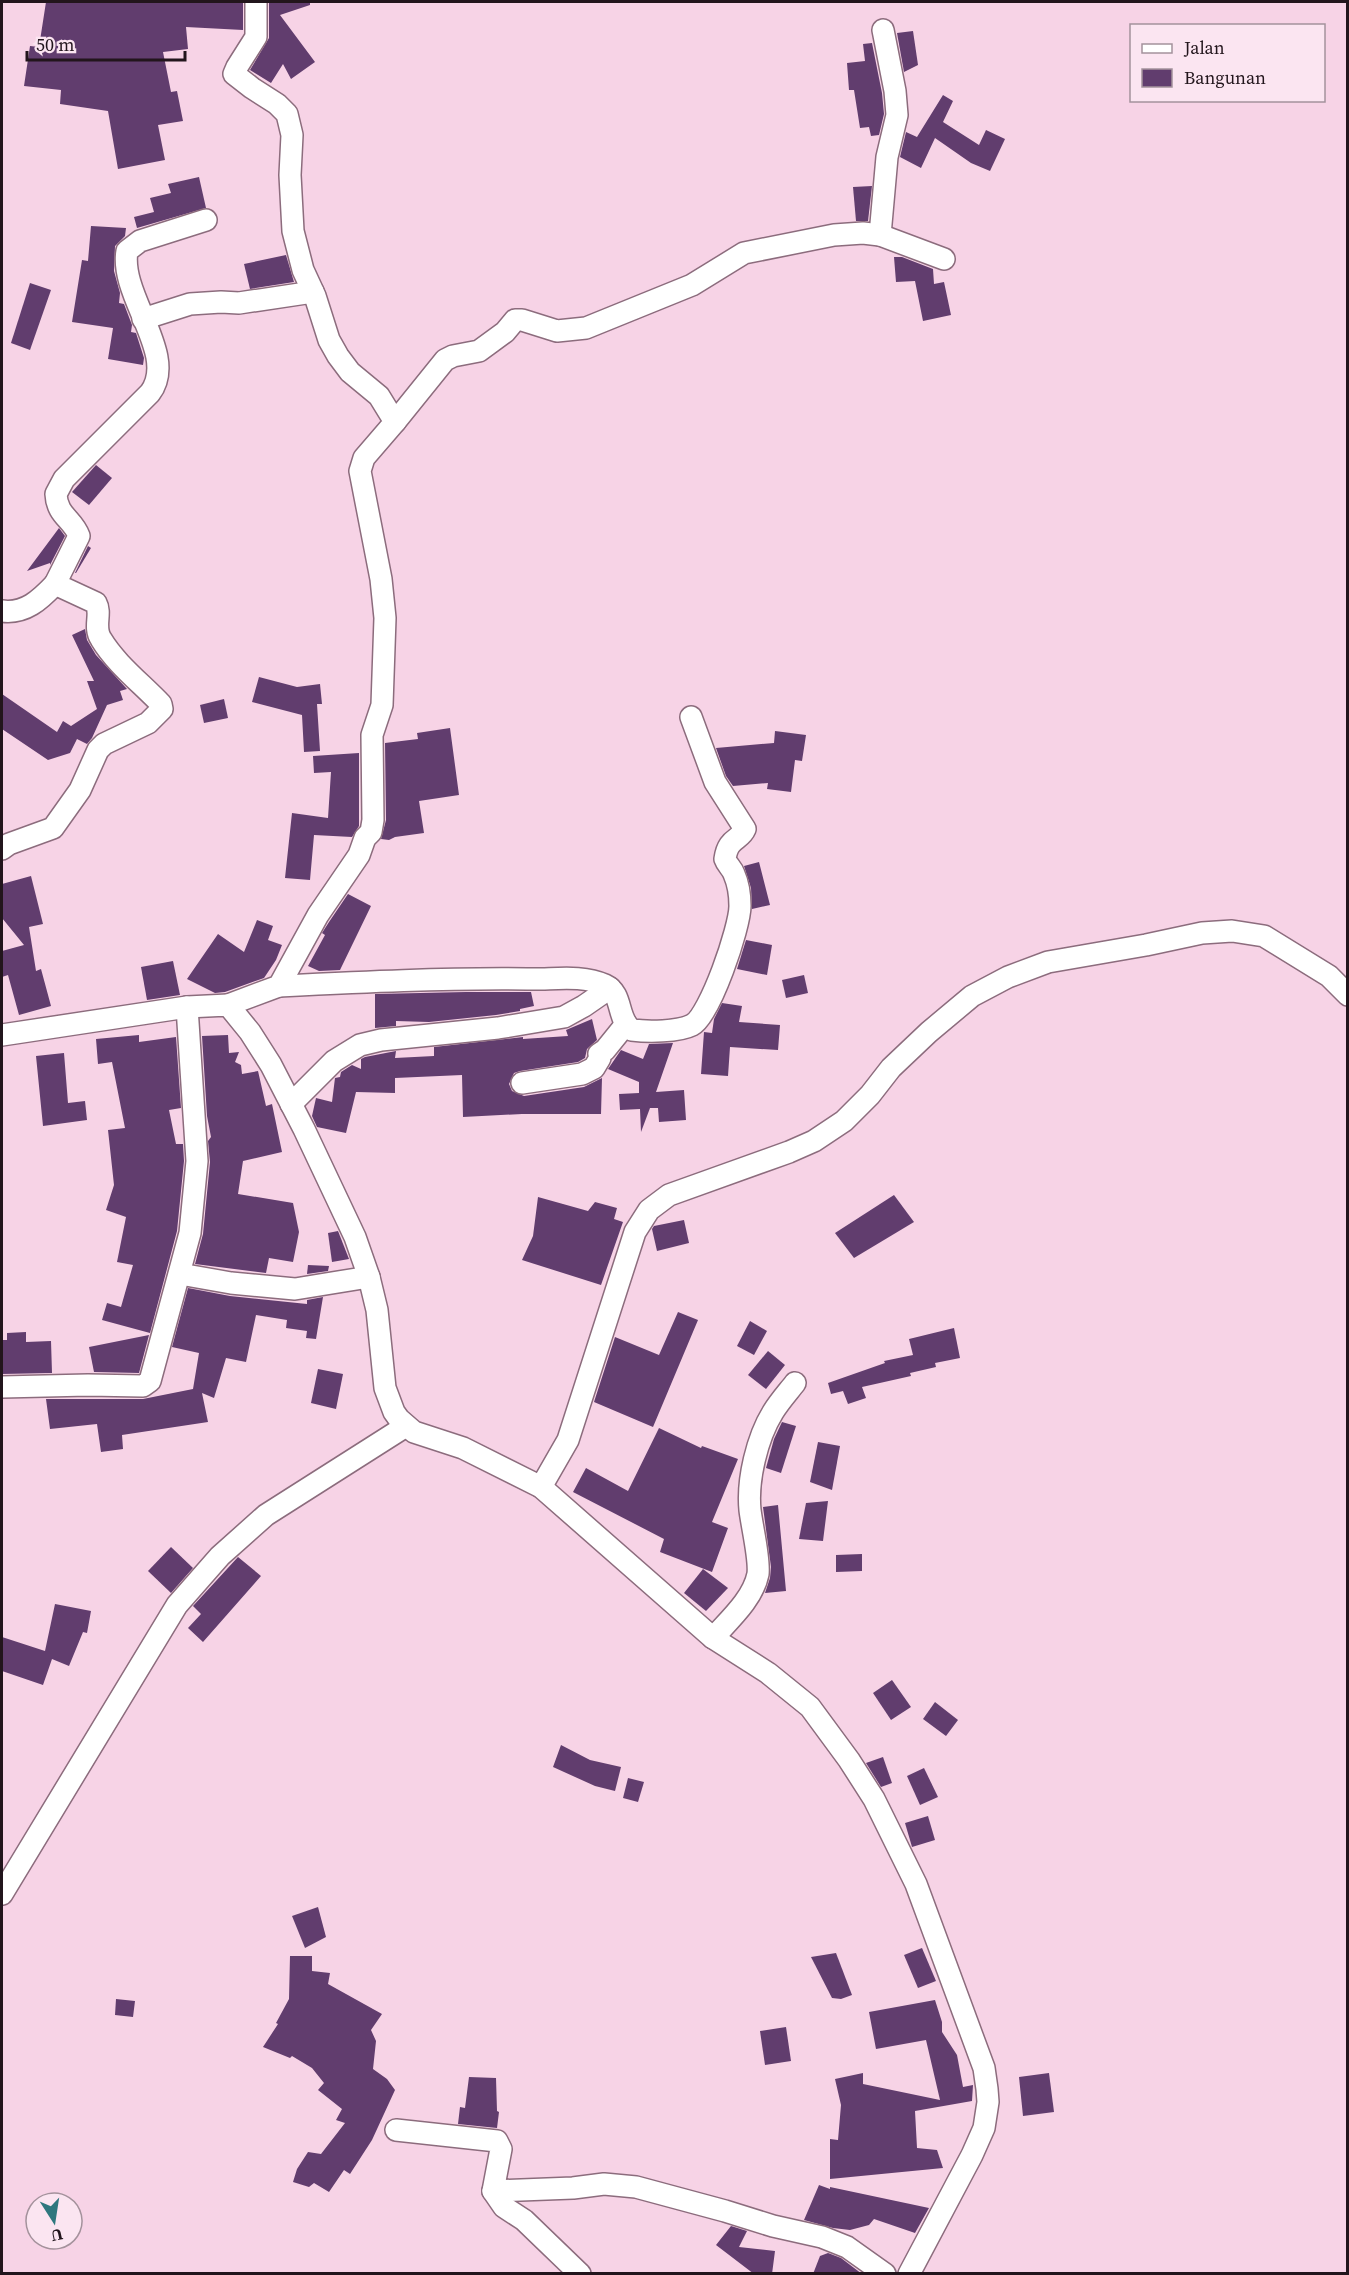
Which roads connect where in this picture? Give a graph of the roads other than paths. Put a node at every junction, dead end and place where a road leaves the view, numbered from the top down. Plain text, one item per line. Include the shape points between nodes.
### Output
1 (256, 2) edge
2 (883, 30) dead end
3 (206, 220) dead end
4 (880, 236) junction
5 (944, 259) dead end
6 (313, 292) junction
7 (143, 319) junction
8 (395, 422) junction
9 (55, 584) junction
10 (2, 611) edge
11 (691, 717) dead end
12 (2, 846) edge
13 (279, 986) junction
14 (610, 988) junction
15 (1347, 995) edge
16 (228, 1005) junction
17 (187, 1007) junction
18 (626, 1024) junction
19 (2, 1035) edge
20 (522, 1083) dead end
21 (291, 1104) junction
22 (180, 1274) junction
23 (369, 1277) junction
24 (795, 1383) dead end
25 (2, 1387) edge
26 (406, 1426) junction
27 (541, 1487) junction
28 (713, 1638) junction
29 (2, 1894) edge
30 (396, 2130) dead end
31 (493, 2191) junction
32 (580, 2274) edge
33 (885, 2274) edge
34 (909, 2274) edge

1 - 6 street via 256,37 234,74 287,114 292,135 294,231 303,270
2 - 4 street via 897,116 888,158
3 - 7 street via 140,241 127,251 127,265
4 - 5 street
4 - 8 street via 834,235 744,253 692,285 586,328 557,331 515,320 479,351 445,360
6 - 7 street via 239,303 190,304
6 - 8 street via 338,356 350,372 380,396
7 - 9 street via 157,356 158,379 150,393 59,486 58,506 79,536
8 - 13 street via 364,458 360,471 385,618 382,705 372,735 371,832
9 - 10 street via 32,606
9 - 12 street via 96,603 100,638 162,709 148,723 98,750 80,790 53,828
11 - 18 street via 716,782 745,828 729,845 725,859 735,878 740,906 738,921 724,966 696,1022 683,1028 646,1031 632,1030
13 - 14 street via 507,978 583,979
13 - 16 street
14 - 18 street via 617,996
14 - 21 street via 564,1017 353,1047
15 - 27 street via 1329,976 1264,936 1232,932 1202,933 1047,962 972,996 891,1068 844,1121 789,1152 669,1195 650,1210 635,1232 567,1440
16 - 17 street
16 - 21 street via 250,1032
17 - 19 street
17 - 22 street via 196,1161 190,1233
18 - 20 street via 589,1071
21 - 23 street via 355,1237
22 - 23 street via 295,1289
22 - 25 street via 147,1385
23 - 26 street via 377,1310 385,1388 394,1412
24 - 28 street via 773,1412 753,1471 750,1508 758,1575 740,1608
26 - 27 street via 482,1456
26 - 29 street via 266,1515 220,1556 177,1605
27 - 28 street
28 - 34 street via 768,1673 810,1707 874,1799 916,1884 984,2068 988,2102 984,2128
30 - 31 street via 497,2141 501,2147
31 - 32 street via 504,2207 524,2220
31 - 33 street via 604,2184 636,2187 822,2237 847,2247

